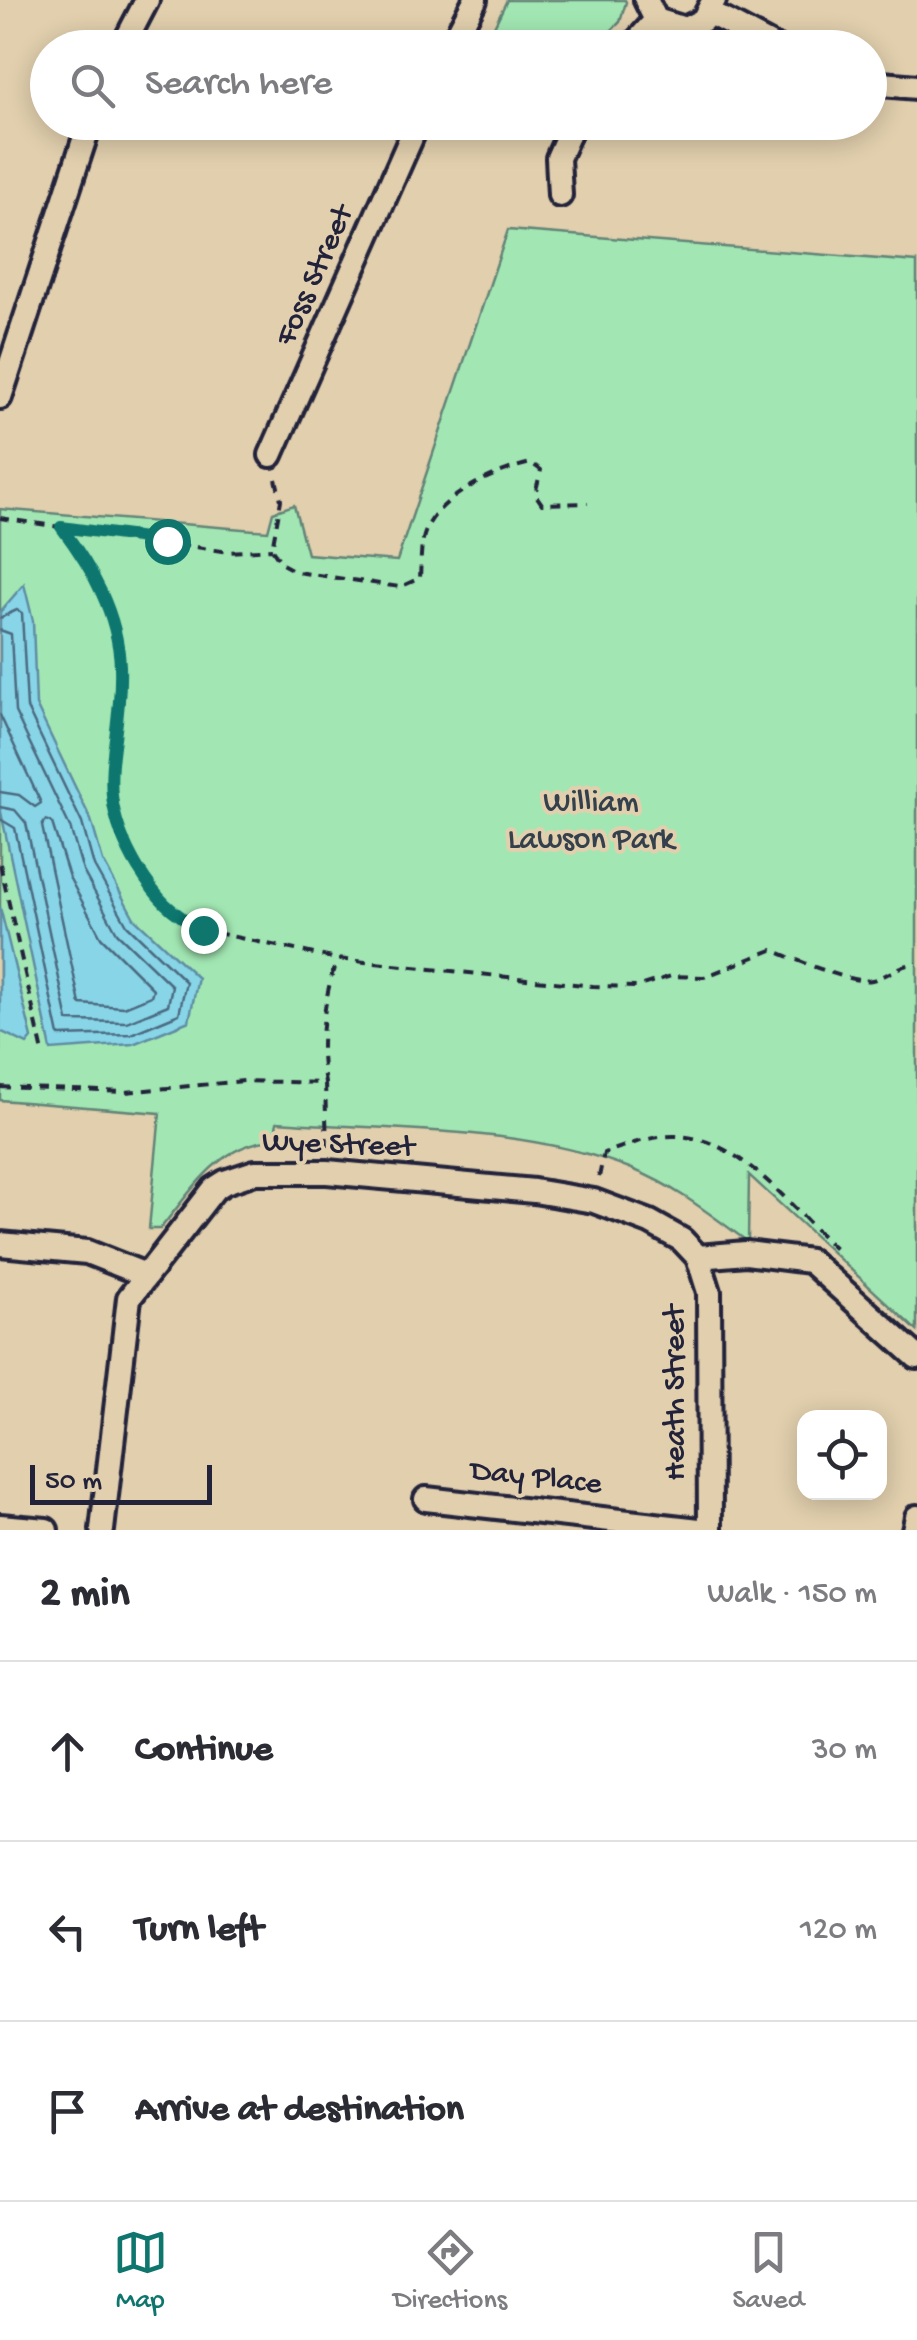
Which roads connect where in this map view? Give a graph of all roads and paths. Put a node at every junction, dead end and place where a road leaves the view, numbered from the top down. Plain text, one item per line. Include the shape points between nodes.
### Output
1 (147, 0) edge
2 (474, 0) edge
3 (712, 6) edge
4 (651, 10) edge
5 (131, 30) edge
6 (459, 30) edge
7 (749, 30) edge
8 (887, 84) edge
9 (917, 87) edge
10 (84, 140) edge
11 (410, 140) edge
12 (566, 140) edge
13 (560, 196) dead end
14 (0, 397) edge
15 (270, 454) joint
16 (588, 503) dead end
17 (0, 518) edge
18 (61, 527) junction
19 (272, 549) junction
20 (0, 864) edge
21 (336, 959) junction
22 (917, 964) edge
23 (43, 1053) dead end
24 (325, 1083) junction
25 (0, 1086) edge
26 (327, 1172) junction
27 (594, 1201) junction
28 (0, 1244) edge
29 (698, 1257) junction
30 (845, 1258) dead end
31 (143, 1274) junction
32 (917, 1358) edge
33 (426, 1499) dead end
34 (917, 1517) edge
35 (0, 1526) edge
36 (46, 1530) edge
37 (102, 1530) edge
38 (699, 1530) edge
39 (710, 1530) edge
40 (914, 1530) edge

1 - 5 street
2 - 6 street
3 - 4 street via 685,29
3 - 7 street
8 - 9 street
10 - 14 street
11 - 15 street, Foss Street
12 - 13 street via 558,158
15 - 19 path via 281,500
16 - 19 path via 542,504 535,494 541,470 532,463 499,470 454,498 426,528 420,578 400,588 296,572
17 - 18 path
18 - 19 path via 229,552
18 - 21 path via 88,563 114,623 120,668 110,784 118,834 147,882 168,911 203,930
20 - 23 path
21 - 22 path via 636,987 671,976 704,977 772,950 860,982
21 - 24 path via 324,1024
24 - 25 path via 244,1081 124,1092
24 - 26 path
26 - 27 street, Wye Street
26 - 31 street, Wye Street via 255,1172 225,1182
27 - 29 street, Wye Street via 650,1222
27 - 30 path via 604,1154 652,1138 698,1138 744,1164
28 - 31 street via 87,1252
29 - 32 street via 746,1253 810,1261
29 - 39 street, Heath Street via 709,1292
31 - 37 street, Wye Street via 125,1314
33 - 38 street, Day Place
34 - 40 street
35 - 36 street

